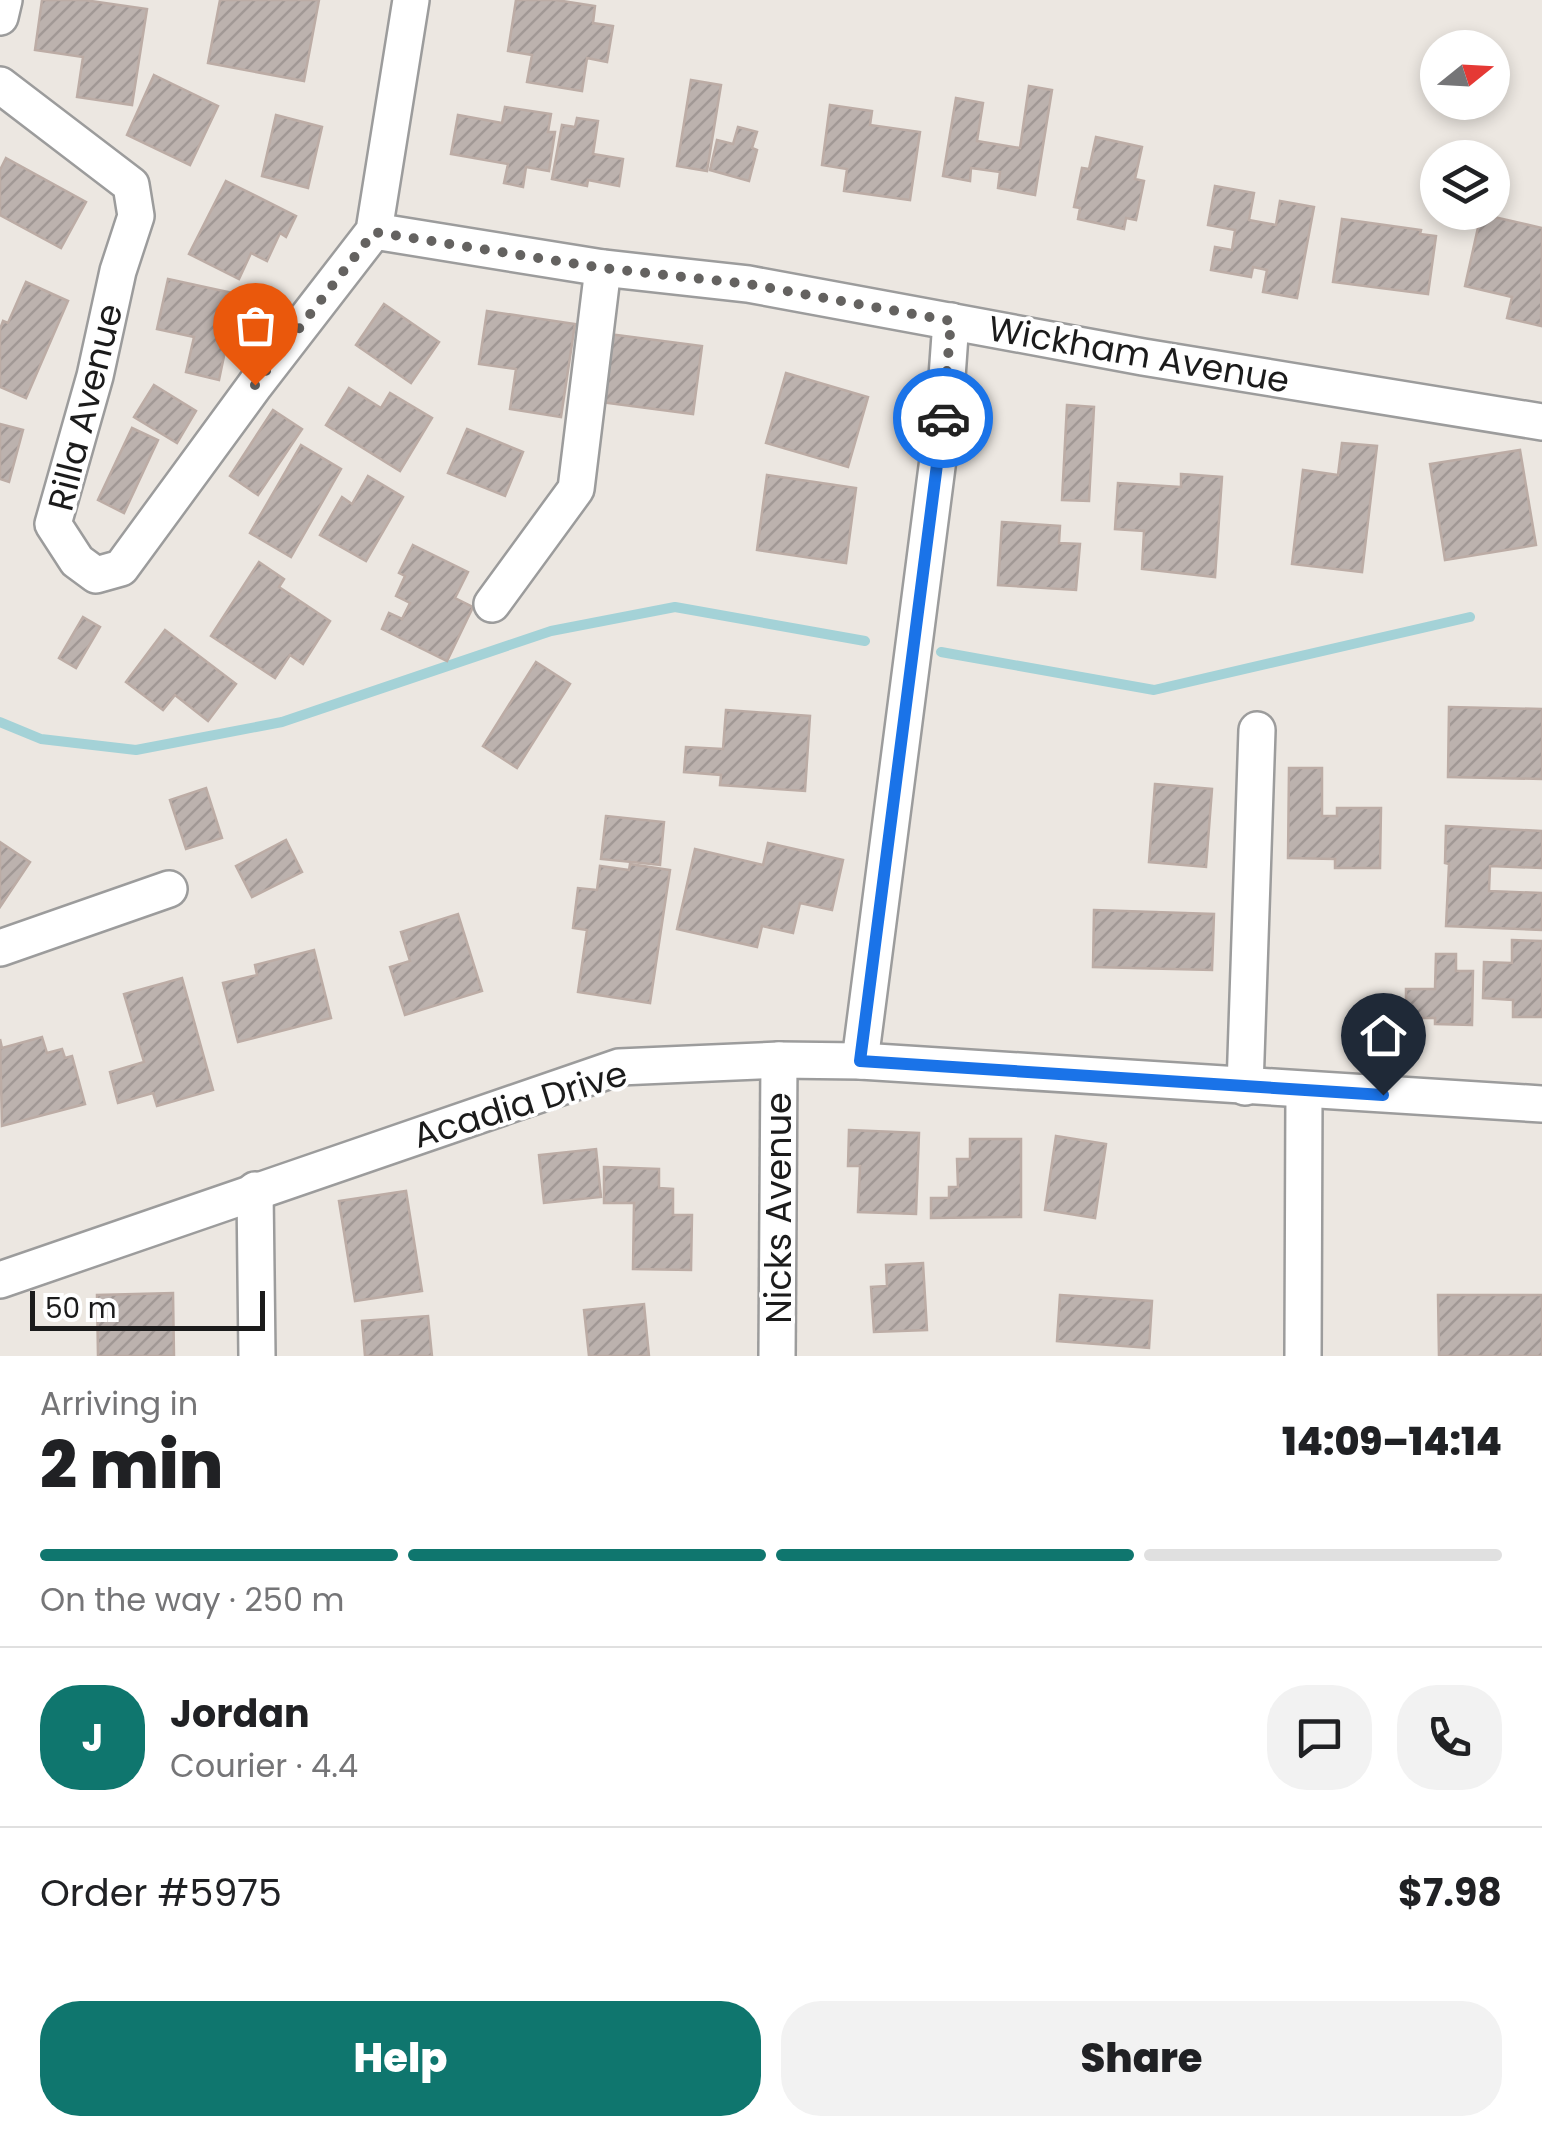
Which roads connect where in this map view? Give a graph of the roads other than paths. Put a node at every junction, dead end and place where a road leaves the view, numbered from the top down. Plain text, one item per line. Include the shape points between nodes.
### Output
1 (4, 0) edge
2 (412, 0) edge
3 (0, 17) edge
4 (0, 85) edge
5 (374, 232) junction
6 (602, 268) junction
7 (951, 321) junction
8 (1542, 422) edge
9 (492, 604) dead end
10 (1257, 730) dead end
11 (169, 888) dead end
12 (0, 948) edge
13 (779, 1060) junction
14 (860, 1061) junction
15 (1245, 1087) junction
16 (1304, 1091) junction
17 (1542, 1104) edge
18 (255, 1190) junction
19 (0, 1280) edge
20 (258, 1356) edge
21 (777, 1356) edge
22 (1304, 1356) edge

1 - 3 street
2 - 5 street
4 - 5 street, Rilla Avenue via 131,185 136,216 54,524 77,561 96,574 122,568
5 - 6 street, Wickham Avenue
6 - 7 street, Wickham Avenue via 748,284
6 - 9 street via 576,489
7 - 8 street, Wickham Avenue
7 - 14 street
10 - 15 street
11 - 12 street
13 - 14 street, Acadia Drive
13 - 18 street, Acadia Drive via 619,1067
13 - 21 street, Nicks Avenue
14 - 15 street, Acadia Drive
15 - 16 street, Acadia Drive
16 - 17 street, Acadia Drive
16 - 22 street
18 - 19 street, Acadia Drive
18 - 20 street

